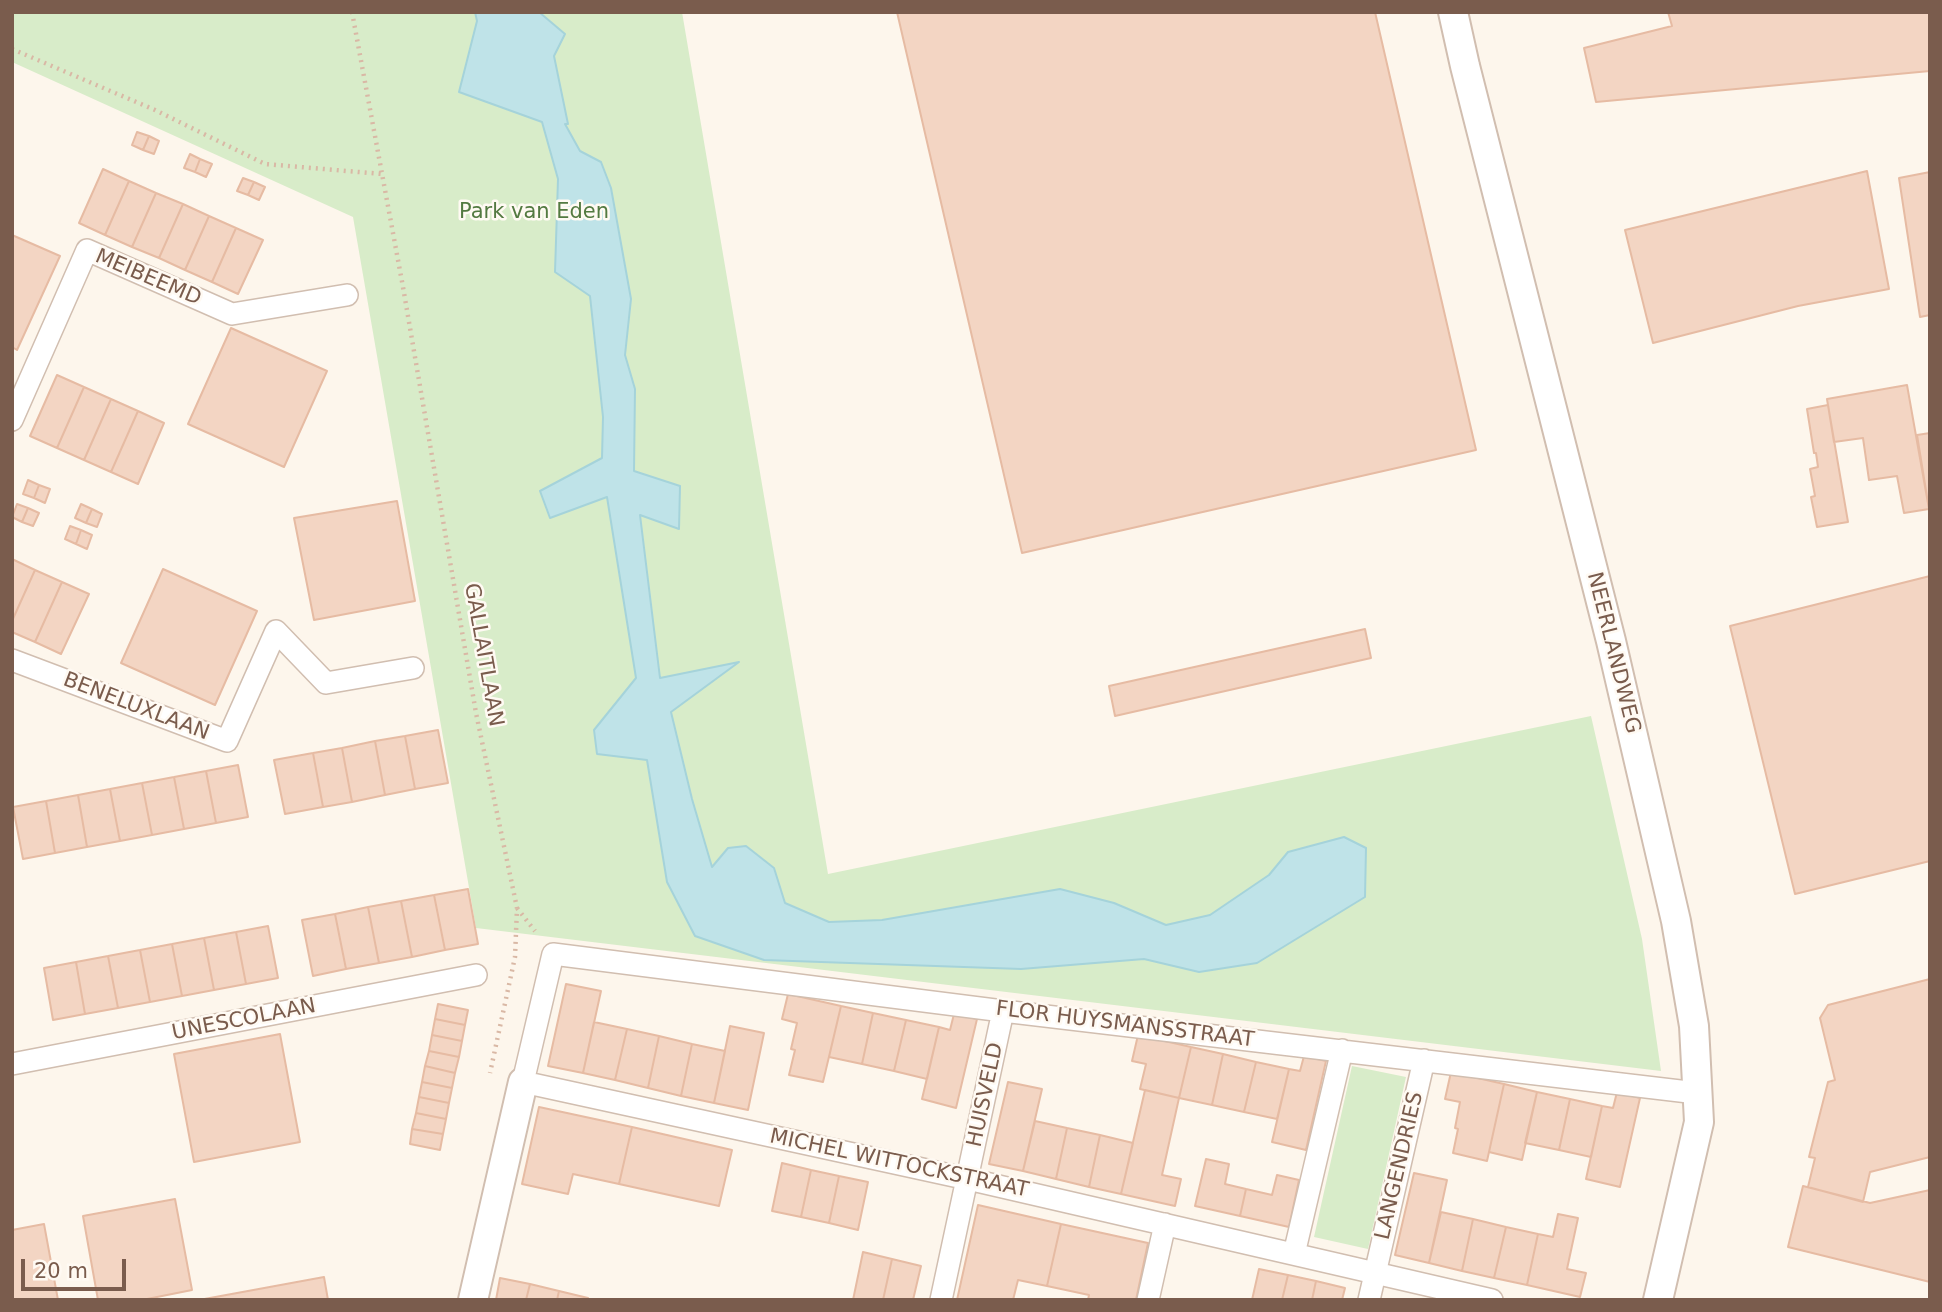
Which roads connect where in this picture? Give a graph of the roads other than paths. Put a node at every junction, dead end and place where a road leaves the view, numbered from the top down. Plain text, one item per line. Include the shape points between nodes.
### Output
1 (1453, 12) edge
2 (347, 295) dead end
3 (12, 420) edge
4 (12, 660) edge
5 (413, 668) dead end
6 (476, 975) dead end
7 (1003, 1011) junction
8 (1342, 1050) junction
9 (1424, 1059) junction
10 (12, 1064) edge
11 (523, 1082) junction
12 (1697, 1093) junction
13 (968, 1179) junction
14 (1165, 1224) junction
15 (1294, 1254) junction
16 (1375, 1273) junction
17 (473, 1300) edge
18 (941, 1300) edge
19 (1148, 1300) edge
20 (1369, 1300) edge
21 (1492, 1300) edge
22 (1658, 1300) edge

1 - 12 street, NEERLANDWEG via 1611,641 1676,921 1694,1026
2 - 3 street, MEIBEEMD via 232,314 87,250
4 - 5 street, BENELUXLAAN via 226,741 276,631 326,683
6 - 10 street, UNESCOLAAN
7 - 8 street, FLOR HUYSMANSSTRAAT
7 - 11 street, FLOR HUYSMANSSTRAAT via 553,954
7 - 13 street, HUISVELD
8 - 9 street, FLOR HUYSMANSSTRAAT
8 - 15 street
9 - 12 street, FLOR HUYSMANSSTRAAT
9 - 16 street, LANGENDRIES
11 - 13 street, MICHEL WITTOCKSTRAAT
11 - 17 street
12 - 22 street, NEERLANDWEG via 1699,1122
13 - 14 street, MICHEL WITTOCKSTRAAT
13 - 18 street, HUISVELD
14 - 15 street, MICHEL WITTOCKSTRAAT
14 - 19 street
15 - 16 street, MICHEL WITTOCKSTRAAT
16 - 20 street, LANGENDRIES
16 - 21 street, MICHEL WITTOCKSTRAAT

